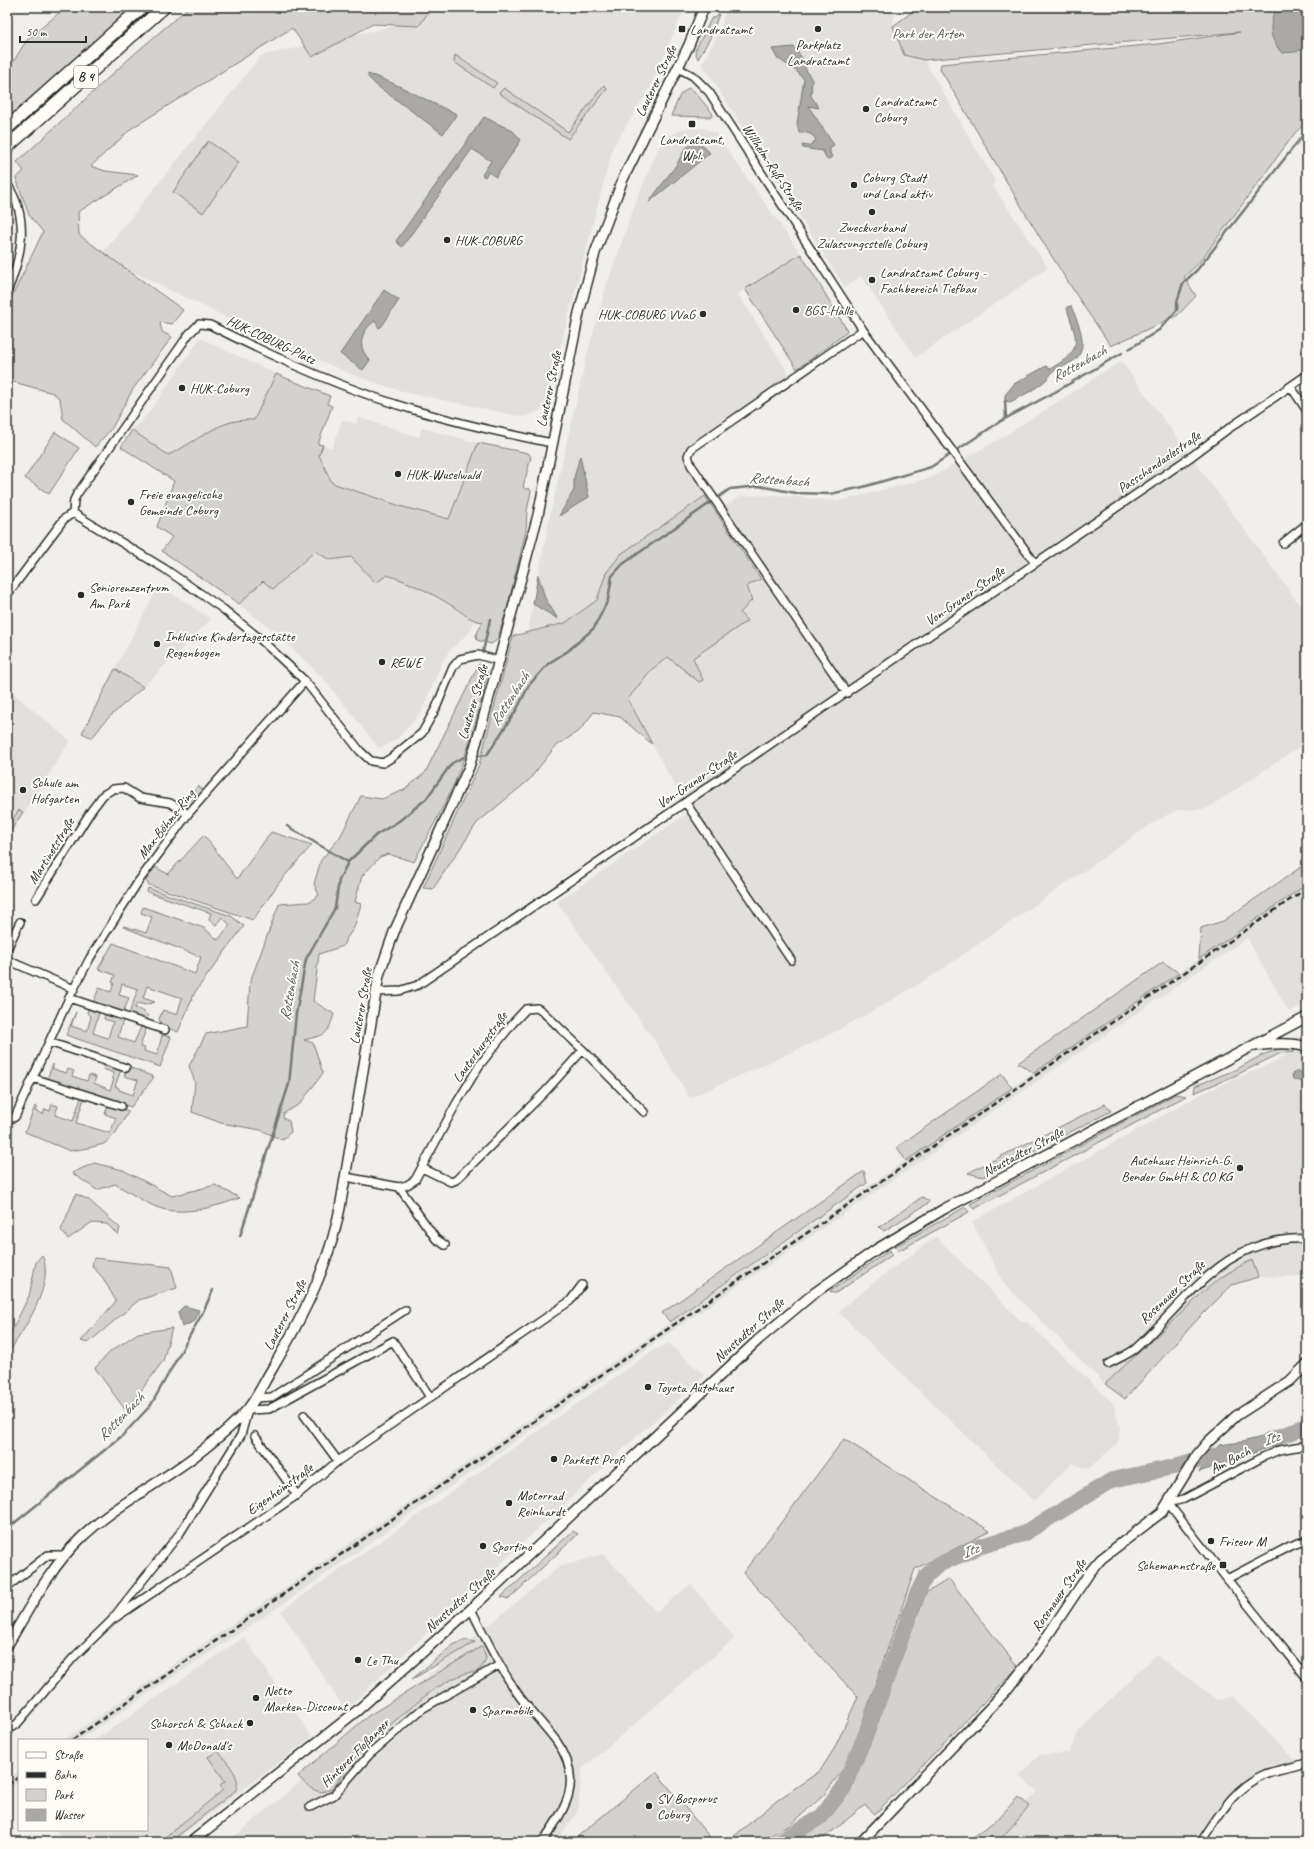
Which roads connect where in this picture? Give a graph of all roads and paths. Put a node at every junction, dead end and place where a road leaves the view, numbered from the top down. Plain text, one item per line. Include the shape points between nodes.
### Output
1 (142, 7) edge
2 (164, 7) edge
3 (704, 7) edge
4 (678, 68) junction
5 (7, 128) edge
6 (7, 147) edge
7 (7, 184) edge
8 (7, 292) edge
9 (863, 330) junction
10 (1307, 375) edge
11 (1291, 387) junction
12 (1307, 411) edge
13 (552, 442) junction
14 (73, 513) junction
15 (1307, 524) edge
16 (1283, 543) dead end
17 (1035, 563) junction
18 (1026, 569) joint
19 (7, 595) edge
20 (500, 661) junction
21 (305, 681) junction
22 (847, 693) junction
23 (686, 803) junction
24 (188, 814) junction
25 (36, 899) dead end
26 (20, 922) dead end
27 (7, 949) edge
28 (7, 960) edge
29 (791, 960) dead end
30 (74, 989) junction
31 (376, 992) junction
32 (69, 998) junction
33 (1306, 1020) edge
34 (165, 1030) dead end
35 (49, 1042) junction
36 (1249, 1046) junction
37 (1307, 1047) edge
38 (583, 1050) junction
39 (126, 1068) dead end
40 (33, 1078) junction
41 (121, 1106) dead end
42 (644, 1112) dead end
43 (7, 1120) edge
44 (422, 1168) junction
45 (346, 1177) junction
46 (399, 1187) junction
47 (1307, 1239) edge
48 (445, 1245) dead end
49 (582, 1285) dead end
50 (406, 1310) dead end
51 (1108, 1364) dead end
52 (1307, 1364) edge
53 (430, 1397) junction
54 (255, 1398) junction
55 (248, 1410) junction
56 (304, 1415) dead end
57 (255, 1436) dead end
58 (1307, 1445) edge
59 (338, 1461) junction
60 (297, 1495) junction
61 (1168, 1503) junction
62 (1307, 1540) edge
63 (65, 1555) junction
64 (1226, 1579) junction
65 (7, 1588) edge
66 (471, 1609) junction
67 (112, 1620) junction
68 (7, 1646) edge
69 (499, 1665) junction
70 (1307, 1678) edge
71 (7, 1730) edge
72 (1307, 1762) edge
73 (310, 1807) dead end
74 (190, 1842) edge
75 (542, 1842) edge
76 (861, 1842) edge
77 (1201, 1842) edge

1 - 5 highway, B 4
2 - 6 highway, B 4
3 - 4 street, Lauterer Straße
4 - 9 street, Willhelm-Ruß-Straße via 693,76 709,92
4 - 13 street, Lauterer Straße via 623,179 595,252 579,313
7 - 8 street via 21,217 22,233 17,268
9 - 17 street, Willhelm-Ruß-Straße
9 - 22 street via 691,449 688,456 691,465
10 - 11 street, Passchendaelestraße
11 - 12 street
11 - 17 street, Passchendaelestraße
13 - 14 street, HUK-COBURG-Platz via 464,424 364,393 319,376 203,324 196,326 189,334 124,425 74,500
13 - 20 street, Lauterer Straße via 538,515
14 - 19 street via 64,519
14 - 21 street via 165,569 223,609
15 - 16 street
17 - 18 street, Passchendaelestraße
18 - 22 street, Von-Gruner-Straße
20 - 21 street via 478,655 460,659 454,666 422,733 383,763 371,760 360,751
20 - 31 street, Lauterer Straße via 469,767 394,932 379,975
21 - 24 street, Max-Böhme-Ring
22 - 23 street, Von-Gruner-Straße
23 - 29 street
23 - 31 street, Von-Gruner-Straße via 415,988
24 - 25 street, Martinetstraße via 170,804 140,798 124,788 113,789 103,795 91,811
24 - 30 street, Max-Böhme-Ring via 114,918
26 - 27 street
28 - 30 street
30 - 32 street, Max-Böhme-Ring
31 - 45 street, Lauterer Straße
32 - 34 street
32 - 35 street, Max-Böhme-Ring
33 - 36 street, Neustadter Straße
35 - 39 street
35 - 40 street, Max-Böhme-Ring
36 - 37 street via 1293,1043
36 - 66 street, Neustadter Straße via 944,1209 902,1233 830,1282 758,1340
38 - 42 street, Lauterburgstraße
38 - 44 street via 544,1093 456,1180 450,1182
38 - 44 street, Lauterburgstraße via 537,1008 522,1012 479,1066
40 - 41 street
40 - 43 street, Max-Böhme-Ring via 15,1117
44 - 46 street, Lauterburgstraße via 415,1180
45 - 46 street
45 - 54 street, Lauterer Straße via 337,1225 320,1277 279,1358
46 - 48 street via 436,1239
47 - 51 street, Rosenauer Straße via 1263,1244 1225,1262 1194,1287 1134,1350
49 - 53 street, Eigenheimstraße via 570,1301
50 - 54 street via 272,1397
52 - 61 street, Rosenauer Straße via 1290,1381 1236,1416 1208,1442
53 - 55 street via 393,1341 269,1409
53 - 59 street, Eigenheimstraße
54 - 55 street, Lauterer Straße
55 - 63 street, Lauterer Straße via 194,1457 103,1518
55 - 67 street via 241,1435 180,1533
56 - 59 street
57 - 60 street
58 - 61 street, Am Bach via 1279,1450 1184,1500
59 - 60 street, Eigenheimstraße
60 - 67 street, Eigenheimstraße
61 - 64 street
61 - 76 street, Rosenauer Straße via 1153,1520 1101,1560 1090,1572 1038,1650 1005,1692
62 - 64 street
63 - 65 street via 48,1556
63 - 68 street, Lauterer Straße
64 - 70 street
66 - 69 street
66 - 74 street, Neustadter Straße via 358,1710
67 - 71 street, Eigenheimstraße via 69,1663 17,1724
69 - 73 street, Hinterer Floßanger via 422,1709 369,1754 334,1795
69 - 75 street via 520,1697 557,1742 570,1768 569,1797 562,1813
72 - 77 street via 1262,1776 1238,1792

